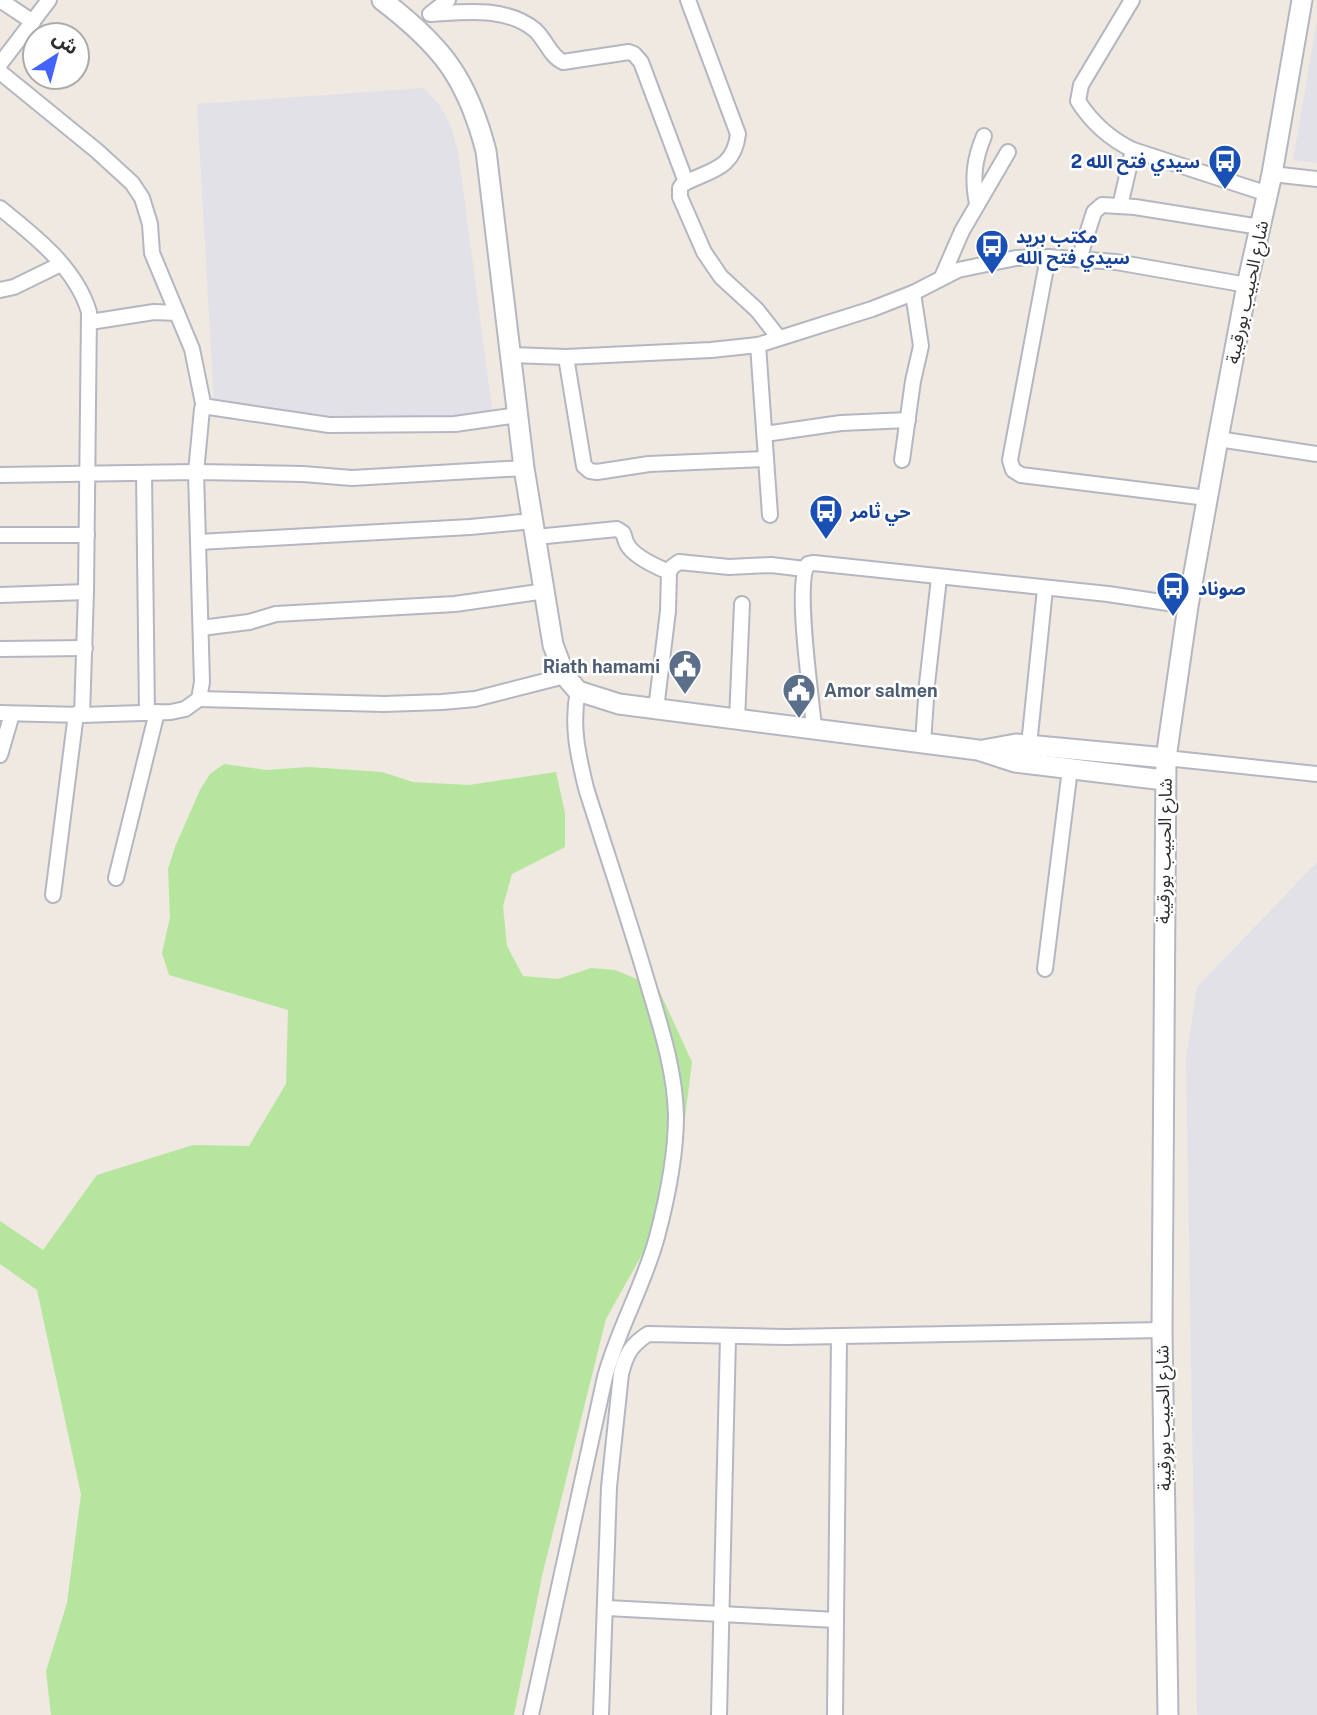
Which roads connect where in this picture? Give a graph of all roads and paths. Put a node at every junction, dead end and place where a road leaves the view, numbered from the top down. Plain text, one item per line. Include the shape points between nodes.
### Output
1 (0, 0) edge
2 (48, 0) edge
3 (382, 0) edge
4 (448, 0) edge
5 (688, 0) edge
6 (1132, 0) edge
7 (1302, 0) edge
8 (425, 13) edge
9 (32, 21) edge
10 (34, 21) edge
11 (21, 37) edge
12 (0, 64) edge
13 (0, 72) edge
14 (984, 136) dead end
15 (1133, 150) junction
16 (1008, 152) dead end
17 (1272, 174) junction
18 (1317, 179) edge
19 (687, 182) junction
20 (1268, 194) junction
21 (977, 204) junction
22 (1120, 206) junction
23 (0, 208) edge
24 (1260, 228) junction
25 (1048, 257) junction
26 (1079, 258) junction
27 (61, 264) junction
28 (942, 277) junction
29 (1247, 285) junction
30 (0, 290) edge
31 (913, 293) junction
32 (177, 313) junction
33 (90, 322) junction
34 (779, 338) junction
35 (758, 345) junction
36 (510, 355) junction
37 (566, 357) junction
38 (204, 408) junction
39 (518, 415) junction
40 (908, 420) junction
41 (765, 434) junction
42 (1218, 439) junction
43 (1317, 454) edge
44 (766, 459) junction
45 (902, 460) dead end
46 (524, 468) junction
47 (196, 472) junction
48 (144, 473) junction
49 (87, 474) junction
50 (0, 475) edge
51 (1207, 498) junction
52 (770, 515) dead end
53 (535, 529) junction
54 (0, 534) edge
55 (87, 535) junction
56 (199, 542) junction
57 (805, 569) junction
58 (670, 572) junction
59 (939, 578) junction
60 (1045, 589) junction
61 (545, 591) junction
62 (86, 592) junction
63 (0, 595) edge
64 (742, 604) dead end
65 (1188, 606) junction
66 (201, 628) junction
67 (85, 648) junction
68 (0, 649) edge
69 (565, 676) junction
70 (578, 691) junction
71 (199, 699) junction
72 (656, 709) junction
73 (152, 713) junction
74 (6, 714) edge
75 (79, 714) junction
76 (737, 720) junction
77 (814, 729) junction
78 (923, 743) junction
79 (1029, 745) junction
80 (978, 750) junction
81 (0, 755) edge
82 (1166, 758) junction
83 (1070, 769) junction
84 (1317, 774) edge
85 (1164, 780) junction
86 (116, 878) dead end
87 (54, 895) dead end
88 (1045, 969) dead end
89 (1162, 1330) junction
90 (728, 1337) junction
91 (839, 1337) junction
92 (607, 1608) junction
93 (721, 1615) junction
94 (836, 1620) junction
95 (531, 1715) edge
96 (601, 1715) edge
97 (719, 1715) edge
98 (835, 1715) edge
99 (1168, 1715) edge

1 - 9 street
2 - 10 street
3 - 8 main road
4 - 8 street
5 - 19 street via 738,134 737,147 728,161
6 - 15 street via 1081,85 1078,101 1115,142
7 - 17 main road, شارع الحبيب بورقيبة
8 - 19 street via 494,12 511,18 533,29 563,62 634,54
8 - 36 main road via 441,54 462,83 476,114 486,151
11 - 12 street
13 - 32 street via 132,183 147,208 152,253
14 - 21 street via 973,171
15 - 20 street
15 - 22 street
16 - 21 street
17 - 18 street
17 - 20 main road, شارع الحبيب بورقيبة
19 - 34 street via 680,188 680,197 705,251 721,277
20 - 24 main road, شارع الحبيب بورقيبة
21 - 28 street
22 - 24 street
22 - 26 street via 1097,207
23 - 27 street
24 - 29 main road, شارع الحبيب بورقيبة
25 - 26 street
25 - 28 street via 1016,258
25 - 51 street via 1010,460 1013,470 1021,475
26 - 29 street
27 - 30 street
27 - 33 street via 86,302
28 - 31 street
29 - 42 main road, شارع الحبيب بورقيبة
31 - 34 street
31 - 40 street via 921,345
32 - 33 street
32 - 38 street via 192,349
33 - 49 street
34 - 35 street
35 - 37 street
35 - 41 street
36 - 37 street
36 - 39 main road
37 - 44 street via 584,466 590,471
38 - 39 street via 329,425 455,424
38 - 47 street
39 - 46 main road
40 - 41 street via 841,423
40 - 45 street
41 - 44 street
42 - 43 street
42 - 51 main road, شارع الحبيب بورقيبة
44 - 52 street
46 - 47 street via 352,478
46 - 53 main road
47 - 48 street
47 - 56 street
48 - 49 street
48 - 73 street
49 - 50 street
49 - 55 street
51 - 65 main road, شارع الحبيب بورقيبة
53 - 56 street via 470,527
53 - 58 street via 617,529 640,556
53 - 61 main road
54 - 55 street
55 - 62 street
56 - 66 street
57 - 58 street via 679,562
57 - 59 street via 814,563
57 - 77 street via 802,611
58 - 72 street
59 - 60 street
59 - 78 street
60 - 65 street
60 - 79 street
61 - 66 street via 455,604 276,614
61 - 69 main road via 553,645
62 - 63 street
62 - 67 street
64 - 76 street
65 - 82 main road, شارع الحبيب بورقيبة
66 - 71 street
67 - 68 street
67 - 75 street
69 - 70 main road
69 - 71 street via 475,699 442,702
70 - 72 main road
70 - 95 street via 575,739 581,768 662,1032 676,1117 657,1238 605,1377
71 - 73 street via 185,709
72 - 76 main road
73 - 75 street
73 - 86 street
74 - 75 street
74 - 81 street
75 - 87 street
76 - 77 main road
77 - 78 main road
78 - 80 main road
79 - 80 main road
79 - 82 main road
80 - 83 main road via 1015,762
82 - 84 street
82 - 85 main road, شارع الحبيب بورقيبة
83 - 85 main road
83 - 88 street
85 - 89 main road, شارع الحبيب بورقيبة
89 - 91 street
89 - 99 main road, شارع الحبيب بورقيبة
90 - 91 street
90 - 92 street via 648,1334 625,1355 609,1487
90 - 93 street
91 - 94 street
92 - 93 street
92 - 96 street
93 - 94 street
93 - 97 street
94 - 98 street

